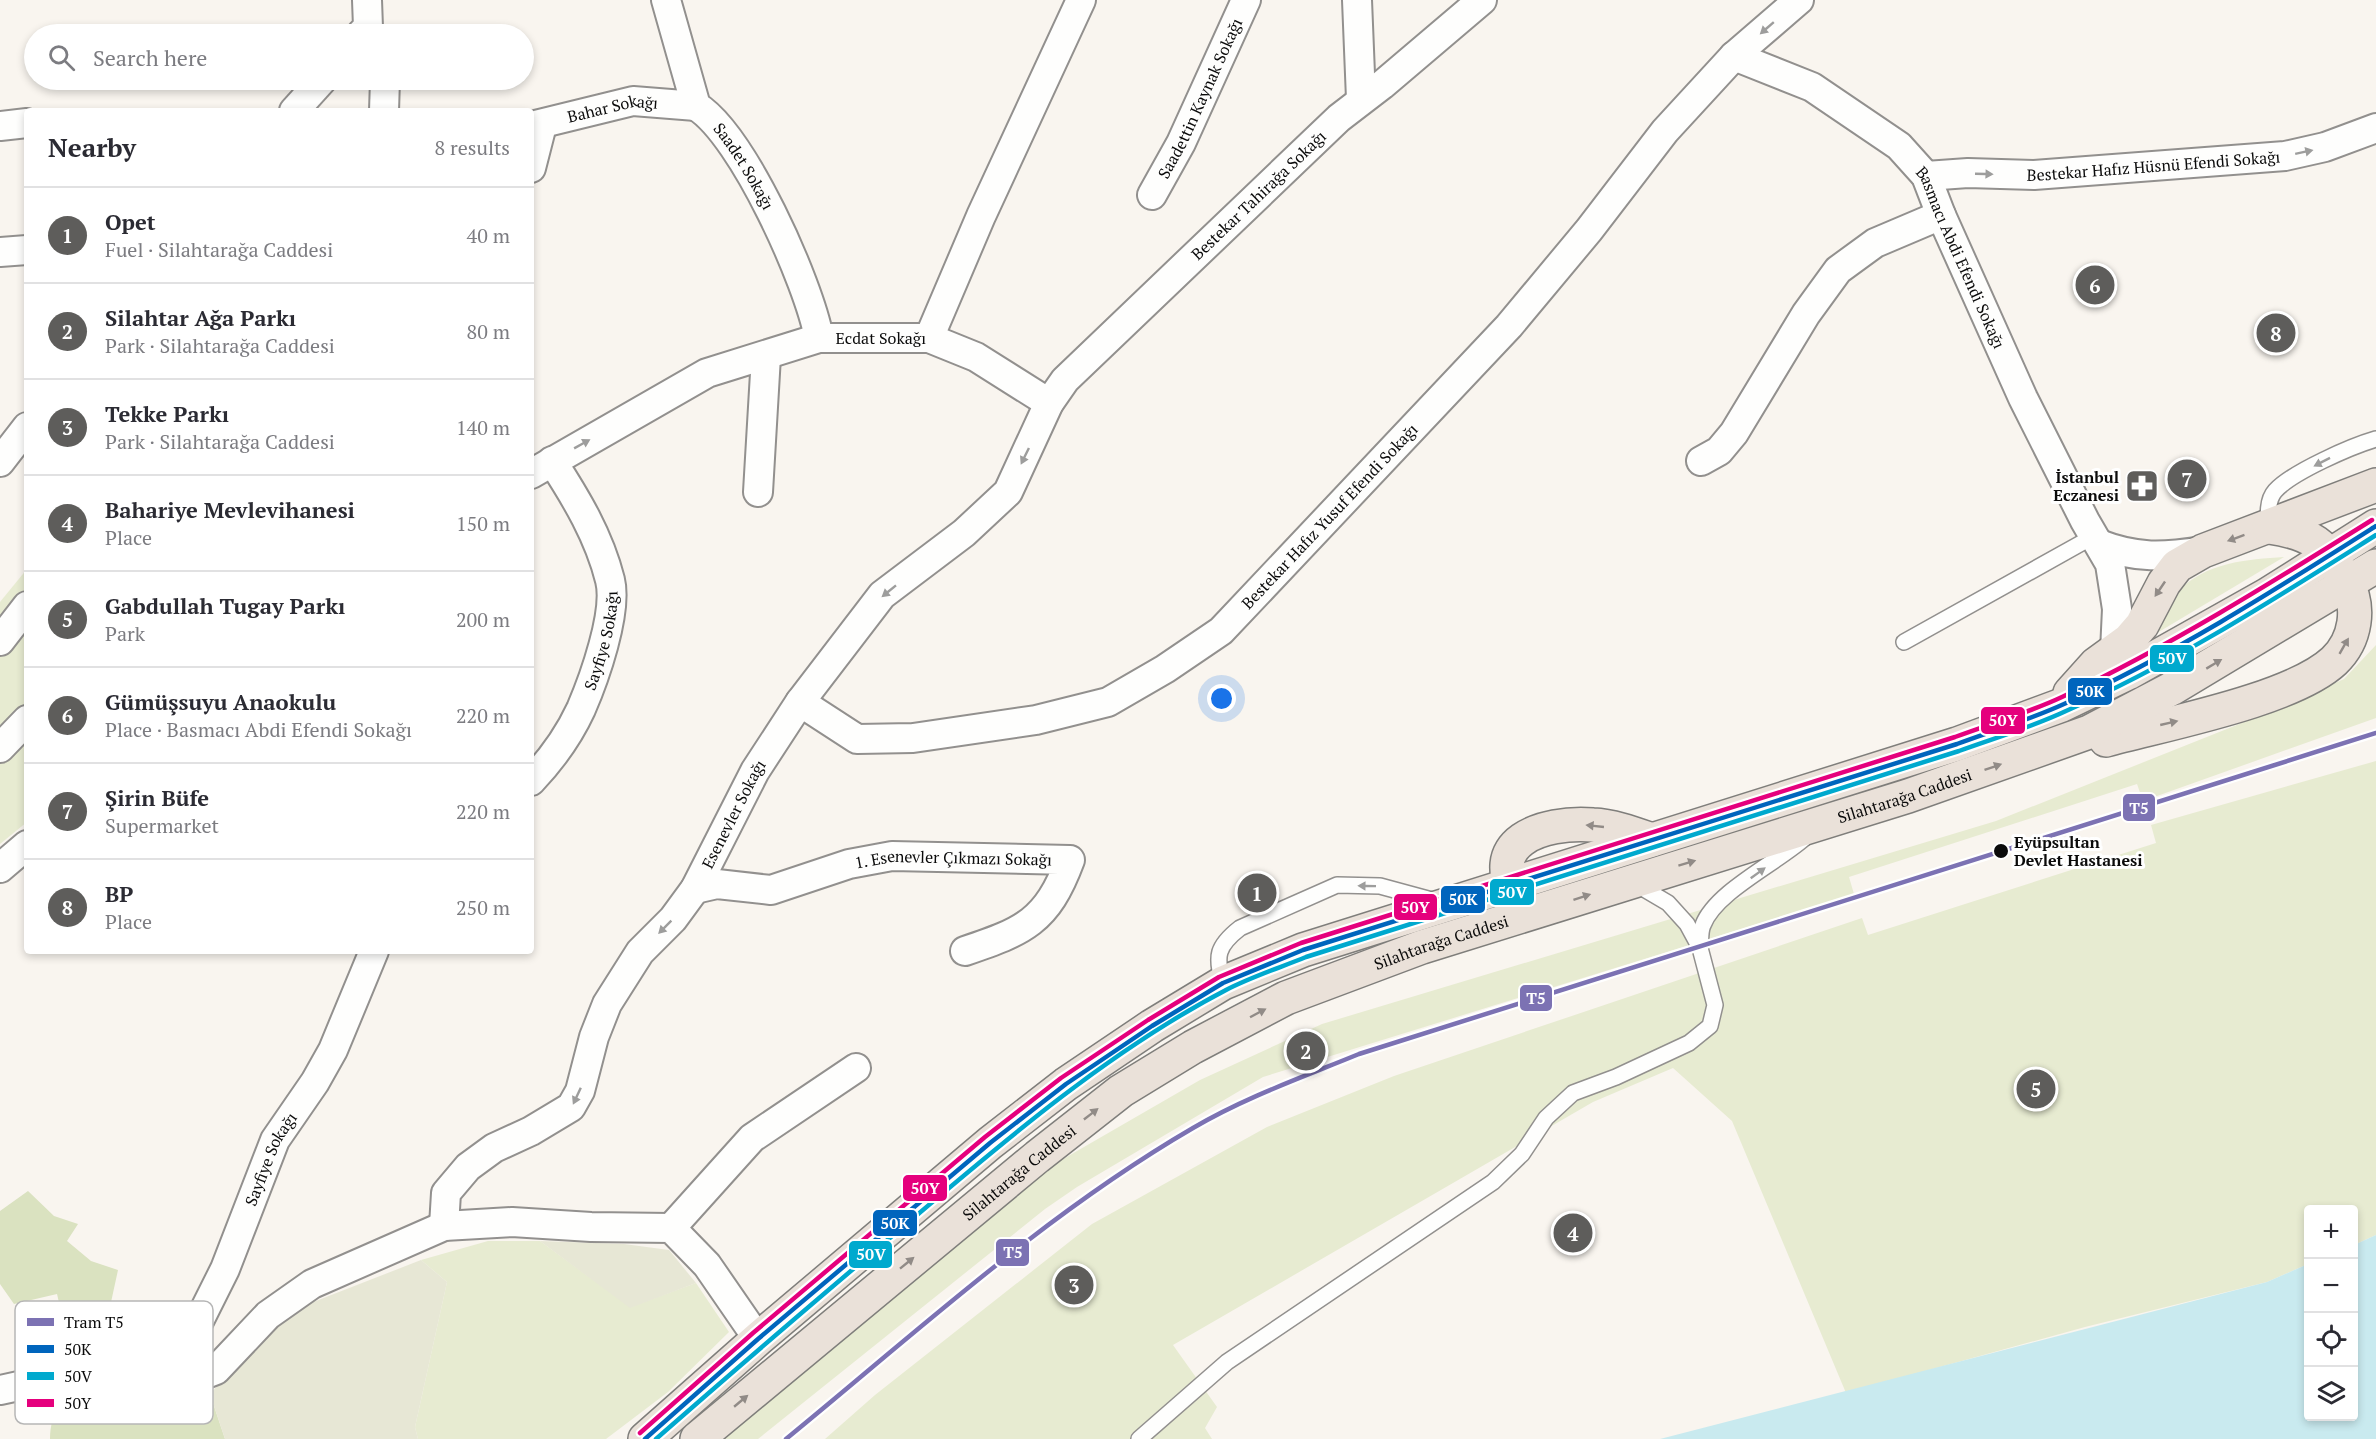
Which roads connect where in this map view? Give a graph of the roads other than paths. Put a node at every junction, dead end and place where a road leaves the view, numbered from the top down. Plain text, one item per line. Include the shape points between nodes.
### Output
1 (666, 0) edge
2 (1081, 0) edge
3 (1246, 0) edge
4 (1358, 0) edge
5 (1482, 0) edge
6 (1799, 0) edge
7 (1734, 56) junction
8 (313, 90) edge
9 (385, 90) edge
10 (1362, 99) junction
11 (696, 106) junction
12 (297, 108) edge
13 (384, 108) edge
14 (24, 123) edge
15 (0, 126) edge
16 (537, 126) edge
17 (2376, 128) edge
18 (534, 147) edge
19 (1926, 176) junction
20 (1152, 195) dead end
21 (1941, 215) junction
22 (24, 250) edge
23 (0, 252) edge
24 (819, 338) junction
25 (928, 338) junction
26 (766, 356) junction
27 (1049, 403) junction
28 (24, 431) edge
29 (2376, 439) edge
30 (1701, 461) dead end
31 (0, 462) edge
32 (541, 467) edge
33 (2376, 485) edge
34 (758, 492) dead end
35 (2376, 526) edge
36 (2269, 527) junction
37 (2097, 540) junction
38 (2203, 551) junction
39 (2331, 555) junction
40 (2376, 566) edge
41 (2348, 584) junction
42 (24, 610) edge
43 (0, 641) edge
44 (1904, 642) dead end
45 (2115, 651) junction
46 (801, 702) junction
47 (2062, 705) junction
48 (24, 723) edge
49 (0, 748) edge
50 (2031, 754) junction
51 (534, 778) edge
52 (1821, 824) junction
53 (1652, 840) junction
54 (24, 848) edge
55 (0, 868) edge
56 (1631, 881) junction
57 (1510, 884) junction
58 (695, 889) junction
59 (1444, 904) junction
60 (1532, 913) junction
61 (1700, 948) junction
62 (965, 951) dead end
63 (373, 954) edge
64 (1223, 983) junction
65 (856, 1068) dead end
66 (444, 1226) junction
67 (671, 1228) junction
68 (209, 1301) edge
69 (758, 1339) junction
70 (213, 1371) edge
71 (15, 1387) edge
72 (0, 1390) edge
73 (645, 1439) edge
74 (696, 1439) edge
75 (1139, 1439) edge

1 - 11 street
2 - 25 street, Ecdat Sokağı
3 - 20 street, Saadettin Kaynak Sokağı via 1181,142
4 - 10 street
5 - 10 street, Bestekar Tahirağa Sokağı
6 -> 7 street, Bestekar Hafız Yusuf Efendi Sokağı
7 - 19 street, Basmacı Abdi Efendi Sokağı via 1812,87 1899,146
7 - 46 street, Bestekar Hafız Yusuf Efendi Sokağı via 1665,131 1509,326 1221,631 1108,702 1036,720 913,738 857,739
8 - 12 street
9 - 13 street
10 - 27 street, Bestekar Tahirağa Sokağı via 1065,380
11 - 16 street, Bahar Sokağı via 633,101
11 - 24 street, Saadet Sokağı via 710,115 735,150 780,229 814,309
14 - 15 street
16 - 18 street
19 -> 17 street, Bestekar Hafız Hüsnü Efendi Sokağı via 2034,175 2285,156 2325,147
19 - 21 street, Basmacı Abdi Efendi Sokağı
21 - 30 street via 1875,243 1838,270 1806,314 1734,433 1719,452
21 - 37 street, Basmacı Abdi Efendi Sokağı via 2024,398
22 - 23 street
24 - 25 street, Ecdat Sokağı
24 - 26 street, Ecdat Sokağı
25 - 27 street via 975,357
32 -> 26 street, Ecdat Sokağı via 707,373
26 - 34 street
27 -> 46 street, Esenevler Sokağı via 1008,492 964,533 882,595
28 - 31 street
29 -> 36 lane via 2357,444 2302,472 2275,491 2268,510
32 - 51 street, Sayfiye Sokağı via 585,512 611,582 609,618 580,710
33 - 36 main road
35 - 39 main road, Silahtarağa Caddesi
36 -> 38 main road
36 - 39 main road via 2293,530 2315,540
37 - 38 street via 2124,554 2142,556
37 - 44 lane
37 - 45 street, Basmacı Abdi Efendi Sokağı via 2115,584
38 -> 45 main road via 2177,566 2151,603 2142,625
39 - 41 main road
39 - 47 main road, Silahtarağa Caddesi via 2198,636
40 - 41 main road, Silahtarağa Caddesi
50 -> 41 main road, Silahtarağa Caddesi via 2132,711
50 -> 41 main road via 2197,716 2301,681 2334,661 2346,646 2355,611
42 - 43 street
45 - 47 main road via 2076,684
46 - 58 street, Esenevler Sokağı via 755,771
47 - 53 main road, Silahtarağa Caddesi via 1956,744
48 - 49 street
52 -> 50 main road, Silahtarağa Caddesi
56 -> 52 main road, Silahtarağa Caddesi
61 -> 52 lane via 1702,927 1723,896 1793,849
53 - 57 main road, Silahtarağa Caddesi
53 -> 57 main road via 1595,825 1544,828 1517,843 1509,854
54 - 55 street
60 -> 56 main road, Silahtarağa Caddesi
56 - 61 lane via 1668,903 1687,924
57 - 59 main road, Silahtarağa Caddesi
57 - 60 main road via 1518,901
58 - 62 street, 1. Esenevler Çıkmazı Sokağı via 717,884 771,890 849,864 891,856 1070,860 1062,882 1041,914 1017,933
58 -> 66 street, Esenevler Sokağı via 673,919 639,952 607,1004 580,1091 571,1107 494,1148 468,1167 446,1193
59 - 64 main road, Silahtarağa Caddesi via 1303,950
59 -> 64 lane via 1380,886 1337,885 1226,938 1217,964
74 -> 60 main road, Silahtarağa Caddesi via 1121,1091 1286,998 1422,947
61 - 75 lane via 1715,1005 1710,1026 1689,1043 1573,1093 1546,1118 1522,1154 1493,1182 1227,1362
63 - 68 street, Sayfiye Sokağı via 333,1050 275,1140
64 - 69 main road, Silahtarağa Caddesi via 1066,1084 990,1143
65 - 67 street via 752,1138
66 - 67 street via 512,1222
66 - 70 street via 312,1284 268,1315
67 - 69 street via 707,1265
69 - 73 main road, Silahtarağa Caddesi
71 - 72 street

